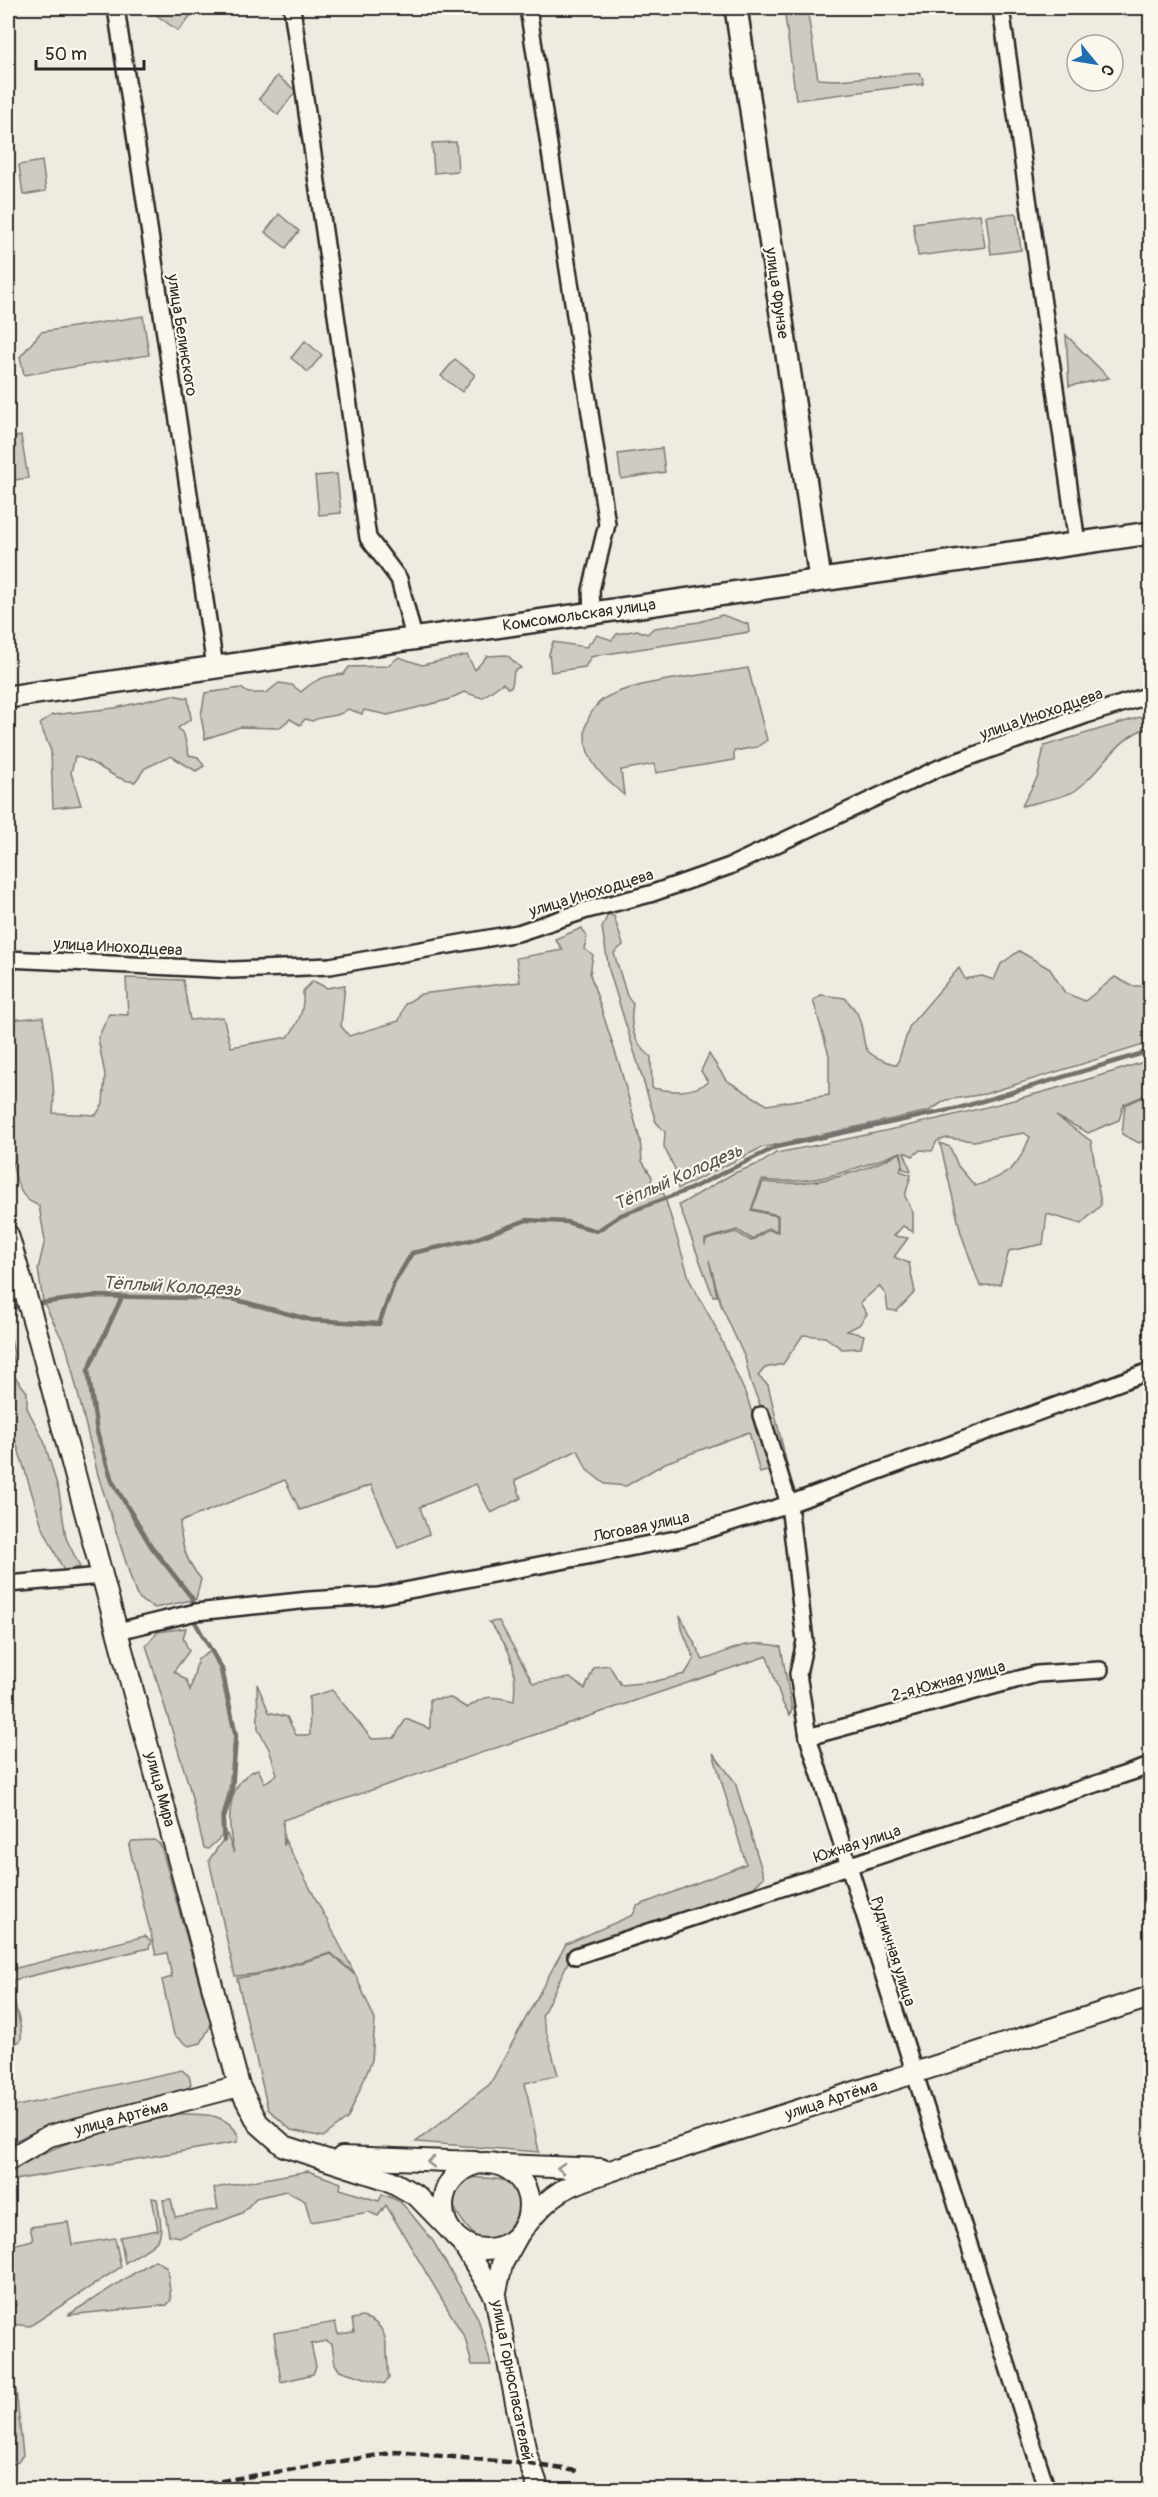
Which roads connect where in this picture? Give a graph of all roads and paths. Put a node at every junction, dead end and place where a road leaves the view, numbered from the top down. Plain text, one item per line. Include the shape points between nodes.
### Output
1 (116, 8) edge
2 (291, 8) edge
3 (528, 8) edge
4 (736, 8) edge
5 (1000, 8) edge
6 (1150, 533) edge
7 (1077, 543) junction
8 (820, 579) junction
9 (592, 612) junction
10 (414, 638) junction
11 (215, 667) junction
12 (1150, 695) edge
13 (8, 697) edge
14 (8, 959) edge
15 (8, 1235) edge
16 (1150, 1371) edge
17 (761, 1415) dead end
18 (789, 1504) junction
19 (102, 1576) junction
20 (8, 1584) edge
21 (118, 1631) junction
22 (1100, 1670) dead end
23 (808, 1737) junction
24 (1150, 1766) edge
25 (848, 1865) junction
26 (576, 1956) dead end
27 (1150, 1997) edge
28 (914, 2073) junction
29 (239, 2086) junction
30 (318, 2156) junction
31 (8, 2160) edge
32 (497, 2163) junction
33 (619, 2168) junction
34 (521, 2231) junction
35 (456, 2236) junction
36 (495, 2296) junction
37 (539, 2490) edge
38 (1047, 2490) edge

1 - 11 street, улица Белинского
2 - 10 street via 368,538 399,579
3 - 9 street via 607,524 591,590
4 - 8 main road, улица Фрунзе
5 - 7 street
6 - 7 main road, Комсомольская улица
7 - 8 main road, Комсомольская улица
8 - 9 main road, Комсомольская улица
9 - 10 main road, Комсомольская улица
10 - 11 main road, Комсомольская улица
11 - 13 main road, Комсомольская улица
12 - 14 street, улица Иноходцева via 939,768 729,866 518,933 330,966 233,970
15 - 19 street, улица Мира
16 - 18 street, Логовая улица
17 - 18 street, Рудничная улица
18 - 21 street, Логовая улица via 681,1538 401,1592 192,1612
18 - 23 street, Рудничная улица via 806,1641 798,1674
19 - 20 street
19 - 21 street, улица Мира
21 - 29 street, улица Мира
22 - 23 street, 2-я Южная улица via 1037,1674
23 - 25 street, Рудничная улица
24 - 25 street, Южная улица
25 - 26 street, Южная улица
25 - 28 street, Рудничная улица
27 - 28 street, улица Артёма
28 - 33 street, улица Артёма
28 - 38 street, Рудничная улица
29 - 30 street, улица Мира via 258,2123 272,2138
29 - 31 street, улица Артёма via 49,2136
32 -> 30 street
30 - 35 street, улица Мира via 389,2180 417,2196
33 -> 32 street via 581,2170
32 - 34 street via 515,2173 529,2197 530,2211
32 - 35 street via 476,2163 463,2169 449,2184 442,2204 444,2218
33 - 34 street, улица Артёма via 558,2190 543,2202
34 - 35 street, улица Артёма via 504,2245 490,2249 475,2248
34 - 36 street, улица Горноспасателей via 502,2264
35 - 36 street
36 - 37 street, улица Горноспасателей via 526,2453

